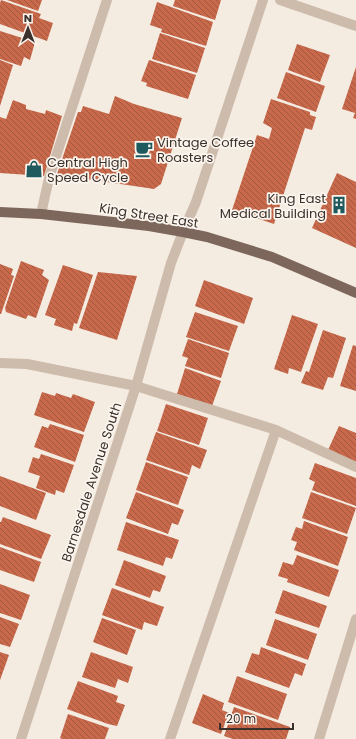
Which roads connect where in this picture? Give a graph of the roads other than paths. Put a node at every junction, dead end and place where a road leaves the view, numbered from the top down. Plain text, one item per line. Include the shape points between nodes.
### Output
1 (107, 0) edge
2 (263, 0) edge
3 (280, 0) edge
4 (356, 26) edge
5 (0, 212) edge
6 (41, 214) junction
7 (183, 232) junction
8 (356, 293) edge
9 (0, 363) edge
10 (136, 386) junction
11 (276, 430) junction
12 (356, 467) edge
13 (356, 619) edge
14 (21, 739) edge
15 (170, 739) edge
16 (319, 739) edge

1 - 6 street via 49,178
2 - 7 street, Barnesdale Avenue South via 196,202
3 - 4 street
5 - 6 main road, King Street East
6 - 7 main road, King Street East
7 - 8 main road, King Street East via 272,257
7 - 10 street, Barnesdale Avenue South via 171,263
9 - 10 street via 27,364
10 - 11 street
10 - 14 street, Barnesdale Avenue South
11 - 12 street
11 - 15 street
13 - 16 street

